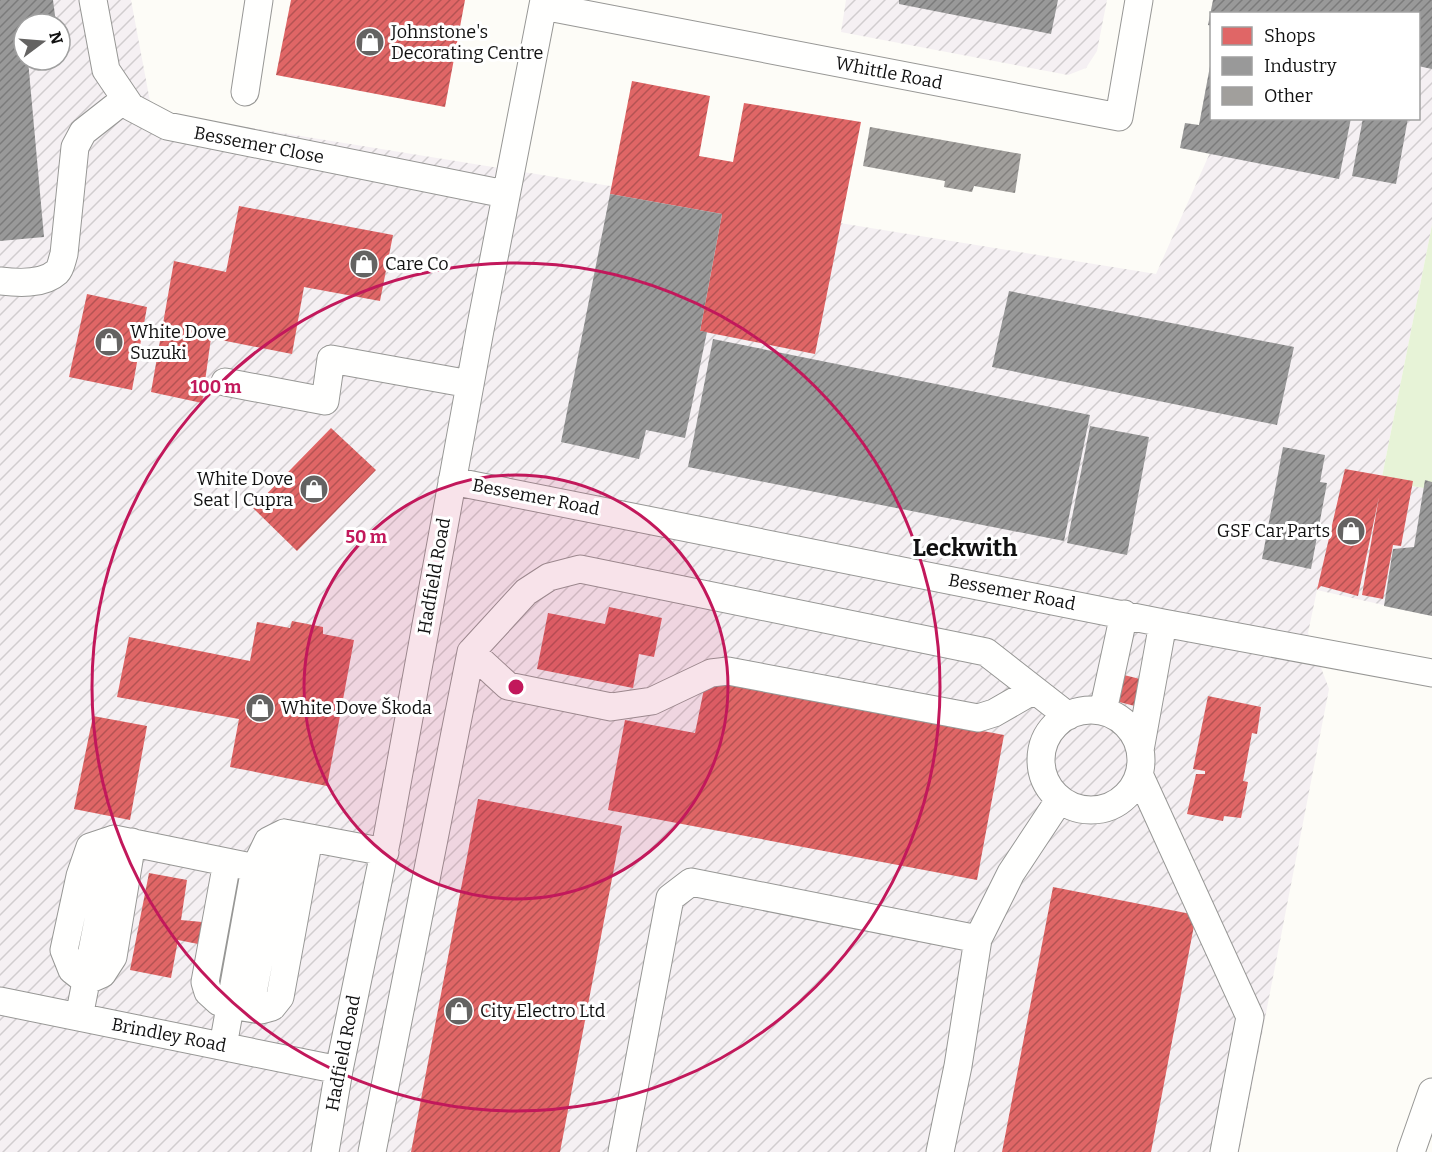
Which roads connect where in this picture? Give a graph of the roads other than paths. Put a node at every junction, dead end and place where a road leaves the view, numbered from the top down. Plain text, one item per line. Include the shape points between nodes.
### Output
1 (93, 0) edge
2 (259, 0) edge
3 (1139, 0) edge
4 (544, 3) edge
5 (245, 92) dead end
6 (125, 99) junction
7 (505, 195) junction
8 (0, 281) edge
9 (225, 382) dead end
10 (470, 384) junction
11 (452, 481) junction
12 (1124, 615) junction
13 (1163, 623) junction
14 (471, 652) junction
15 (1432, 673) edge
16 (1034, 690) junction
17 (1103, 711) junction
18 (1068, 716) junction
19 (1140, 762) junction
20 (1060, 799) junction
21 (297, 836) junction
22 (385, 852) junction
23 (227, 862) junction
24 (255, 868) junction
25 (978, 939) junction
26 (0, 1001) edge
27 (240, 1006) junction
28 (79, 1017) junction
29 (223, 1046) junction
30 (339, 1070) junction
31 (1432, 1092) edge
32 (325, 1152) edge
33 (372, 1152) edge
34 (622, 1152) edge
35 (940, 1152) edge
36 (1224, 1152) edge
37 (1411, 1152) edge

1 - 6 street, Bessemer Close via 106,70
2 - 5 street
3 - 4 street, Whittle Road via 1119,117
4 - 7 street, Hadfield Road
6 - 7 street, Bessemer Close via 131,107 167,126
6 - 8 street via 83,132 75,147 59,271 47,278 20,283
7 - 10 street, Hadfield Road
9 - 10 street via 325,401 331,359
10 - 11 street, Hadfield Road
11 - 12 street, Bessemer Road
11 - 22 street, Hadfield Road
12 - 13 street, Bessemer Road
12 - 17 street
13 - 15 street, Bessemer Road
13 - 19 street
14 - 16 street via 508,686 611,707 652,701 711,673 728,672 978,718 994,714
14 - 16 street via 526,592 549,577 580,569 986,652
14 - 33 street
16 - 18 street
17 - 18 street via 1090,709
17 - 19 street via 1128,727
18 - 20 street via 1050,732 1041,759 1044,777
19 - 20 street via 1131,790 1119,802 1090,810
19 - 36 street via 1250,1017
20 - 25 street via 1011,873
21 - 22 street
21 - 24 street via 268,841
21 - 27 street
22 - 30 street, Hadfield Road
23 - 24 street
23 - 27 street via 205,982 208,992 219,1002
23 - 28 street via 123,841
24 - 27 street
25 - 34 street via 691,882 670,898
25 - 35 street
26 - 28 street, Brindley Road
27 - 29 street
28 - 29 street, Brindley Road
29 - 30 street, Brindley Road
30 - 32 street, Hadfield Road
31 - 37 street

